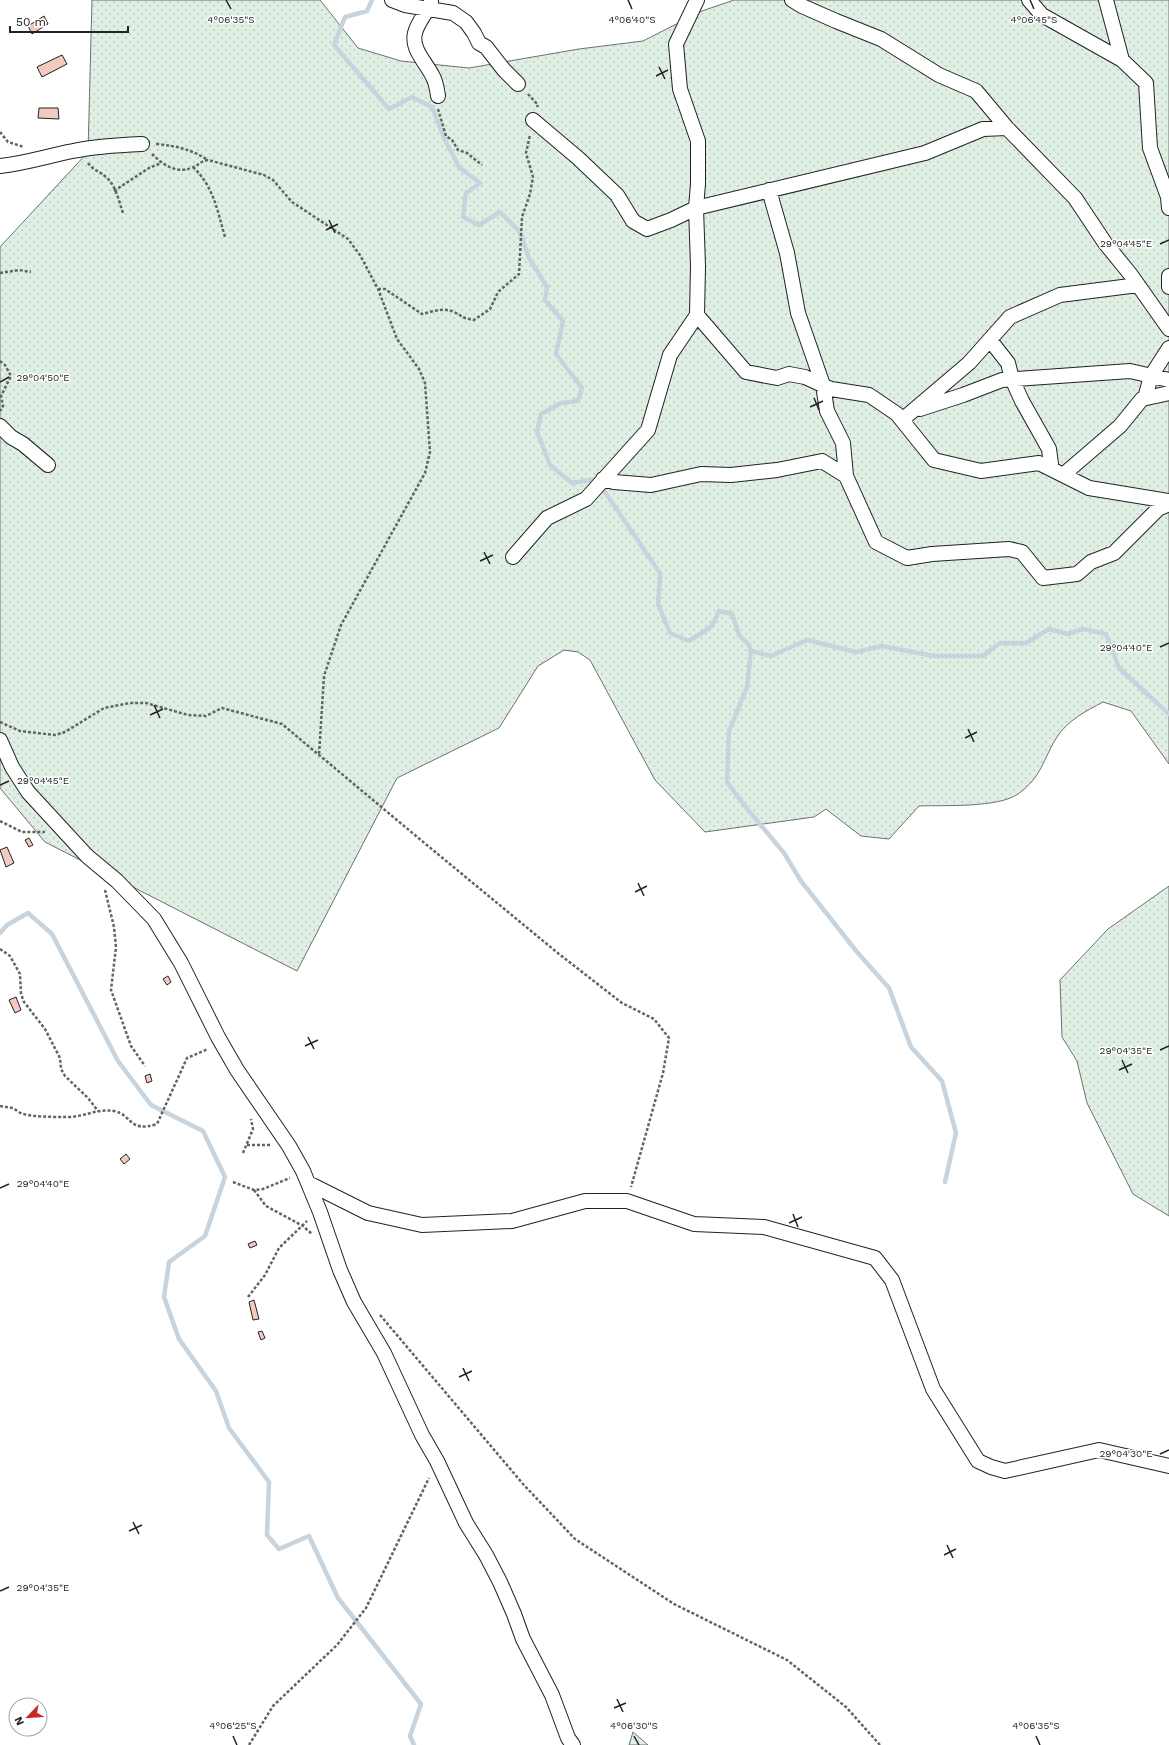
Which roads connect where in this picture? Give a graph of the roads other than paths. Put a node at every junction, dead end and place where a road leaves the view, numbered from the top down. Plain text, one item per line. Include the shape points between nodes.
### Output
1 (392, 0) edge
2 (697, 0) edge
3 (792, 0) edge
4 (1028, 0) edge
5 (1106, 0) edge
6 (430, 4) edge
7 (1122, 60) junction
8 (518, 84) road end
9 (438, 96) road end
10 (533, 120) road end
11 (1007, 128) junction
12 (142, 144) road end
13 (0, 166) edge
14 (769, 190) junction
15 (696, 208) junction
16 (1169, 208) edge
17 (1169, 276) edge
18 (1138, 285) junction
19 (1169, 287) edge
20 (697, 315) junction
21 (1169, 329) edge
22 (990, 340) junction
23 (1169, 348) edge
24 (1151, 376) junction
25 (1012, 379) junction
26 (1169, 380) edge
27 (823, 385) junction
28 (1169, 392) edge
29 (1145, 398) junction
30 (914, 410) junction
31 (902, 420) junction
32 (0, 426) edge
33 (48, 465) dead end
34 (1049, 468) junction
35 (1062, 475) junction
36 (846, 476) junction
37 (603, 479) junction
38 (1169, 502) edge
39 (513, 557) dead end
40 (0, 740) edge
41 (0, 750) edge
42 (12, 767) junction
43 (305, 1177) junction
44 (1169, 1466) edge
45 (573, 1745) edge

1 - 6 street via 405,6
2 - 15 street via 676,44 680,89 698,141
3 - 11 street via 881,39 939,75 976,91
4 - 7 street via 1042,15
5 - 7 street
6 - 8 street via 459,16 479,43 486,47
6 - 9 street via 415,32 414,42 432,74
7 - 16 street via 1146,83 1150,148 1168,197
10 - 15 street via 617,195 633,221 647,229
11 - 14 street via 983,129 925,153
11 - 18 street via 1075,198 1105,243
12 - 13 street via 104,145 26,163
14 - 15 street
14 - 27 street via 787,253 798,313
15 - 20 street
17 - 19 street
18 - 21 street
18 - 22 street via 1060,295 1010,317
20 - 27 street via 746,372 777,378 789,374 806,377
20 - 37 street via 670,355 648,430
22 - 25 street via 1008,363
22 - 30 street via 969,363
23 - 24 street
24 - 25 street via 1130,370
24 - 26 street
24 - 29 street
25 - 30 street via 1002,380
25 - 34 street via 1049,449
27 - 31 street via 831,389 869,395
27 - 36 street via 827,411 842,443
28 - 29 street
29 - 35 street via 1120,426
30 - 31 street
31 - 34 street via 934,460 981,471 1039,463
32 - 33 street
34 - 35 street
35 - 38 street via 1089,488
36 - 37 street via 822,462 731,475 701,474 651,485
36 - 38 street via 876,542 901,555 907,558 939,553 1009,549 1022,552 1043,578 1077,574 1091,562 1114,554 1158,509
37 - 39 street via 586,499 547,518
40 - 42 street
41 - 42 street
42 - 43 street via 28,792 87,856 117,881 154,919 181,963 237,1070 289,1146
43 - 44 street via 368,1213 422,1225 512,1221 585,1201 627,1201 694,1224 764,1227 875,1258 892,1280 933,1389 978,1461 1005,1471 1099,1450
43 - 45 street via 354,1302 384,1353 466,1523 500,1582 523,1639 552,1695

